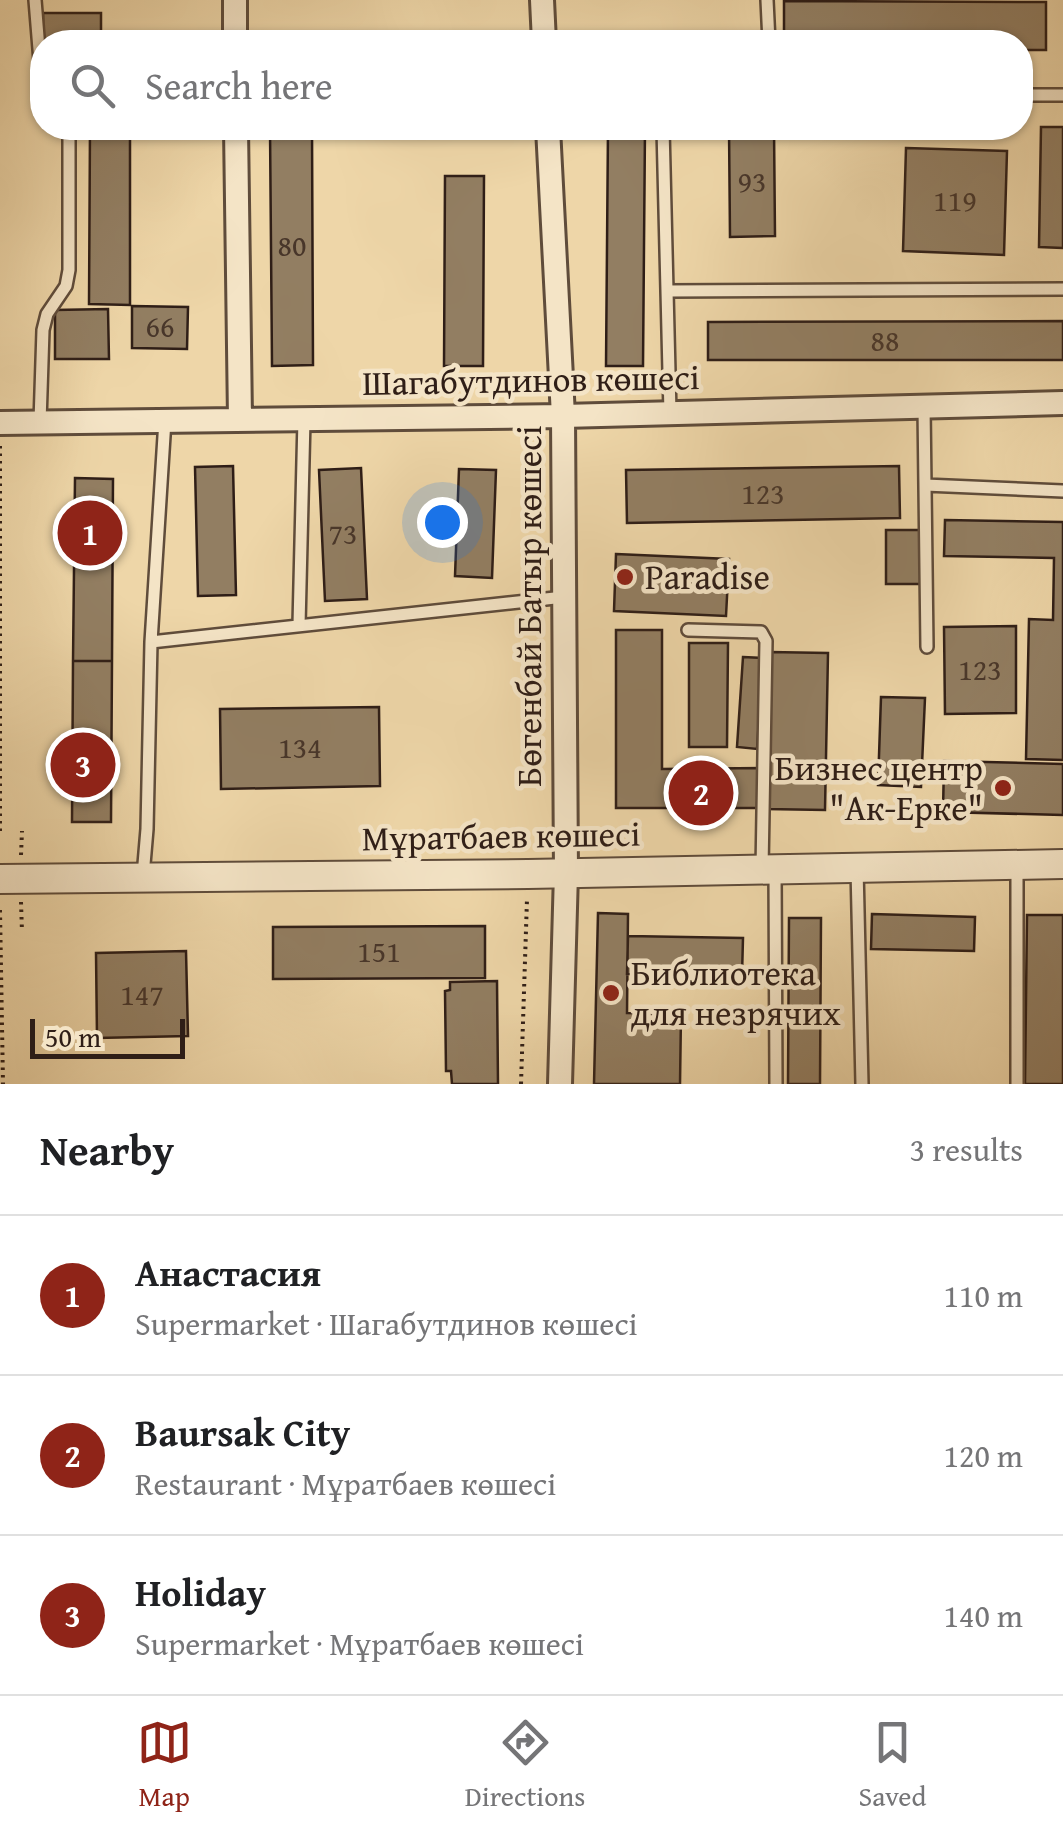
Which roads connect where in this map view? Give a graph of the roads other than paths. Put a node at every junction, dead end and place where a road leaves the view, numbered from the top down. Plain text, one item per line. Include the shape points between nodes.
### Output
1 (35, 0) edge
2 (234, 0) edge
3 (542, 0) edge
4 (767, 0) edge
5 (37, 30) edge
6 (235, 30) edge
7 (543, 30) edge
8 (768, 30) edge
9 (1063, 94) edge
10 (1033, 95) edge
11 (69, 140) edge
12 (236, 140) edge
13 (549, 140) edge
14 (664, 140) edge
15 (1063, 290) edge
16 (667, 291) junction
17 (1063, 404) edge
18 (924, 407) junction
19 (670, 413) junction
20 (563, 416) junction
21 (304, 419) junction
22 (165, 420) junction
23 (240, 420) junction
24 (40, 422) junction
25 (0, 424) edge
26 (925, 485) junction
27 (1063, 490) edge
28 (564, 597) junction
29 (300, 625) junction
30 (688, 630) dead end
31 (151, 642) junction
32 (927, 648) dead end
33 (1063, 864) edge
34 (1017, 865) junction
35 (857, 868) junction
36 (769, 870) junction
37 (566, 873) junction
38 (143, 878) junction
39 (0, 879) edge
40 (560, 1084) edge
41 (776, 1084) edge
42 (862, 1084) edge
43 (1017, 1084) edge

1 - 5 lane
2 - 6 street
3 - 7 street
4 - 8 lane
9 - 10 lane
11 - 24 lane via 69,270 42,330
12 - 23 street
13 - 20 street, Бөгенбай Батыр көшесі
14 - 16 lane
15 - 16 lane
16 - 19 lane
17 - 18 street, Шагабутдинов көшесі
18 - 19 street, Шагабутдинов көшесі
18 - 26 lane
19 - 20 street, Шагабутдинов көшесі
20 - 21 street, Шагабутдинов көшесі
20 - 28 street, Бөгенбай Батыр көшесі
21 - 23 street, Шагабутдинов көшесі
21 - 29 lane
22 - 23 street, Шагабутдинов көшесі
22 - 24 street, Шагабутдинов көшесі
22 - 31 lane
24 - 25 street, Шагабутдинов көшесі
26 - 27 lane
26 - 32 lane
28 - 29 lane
28 - 37 street, Бөгенбай Батыр көшесі
29 - 31 lane
30 - 36 lane via 761,632 766,641
31 - 38 lane
33 - 34 street, Мұратбаев көшесі
34 - 35 street, Мұратбаев көшесі
34 - 43 lane
35 - 36 street, Мұратбаев көшесі
35 - 42 lane
36 - 37 street, Мұратбаев көшесі
36 - 41 lane
37 - 38 street, Мұратбаев көшесі
37 - 40 street, Бөгенбай Батыр көшесі
38 - 39 street, Мұратбаев көшесі

